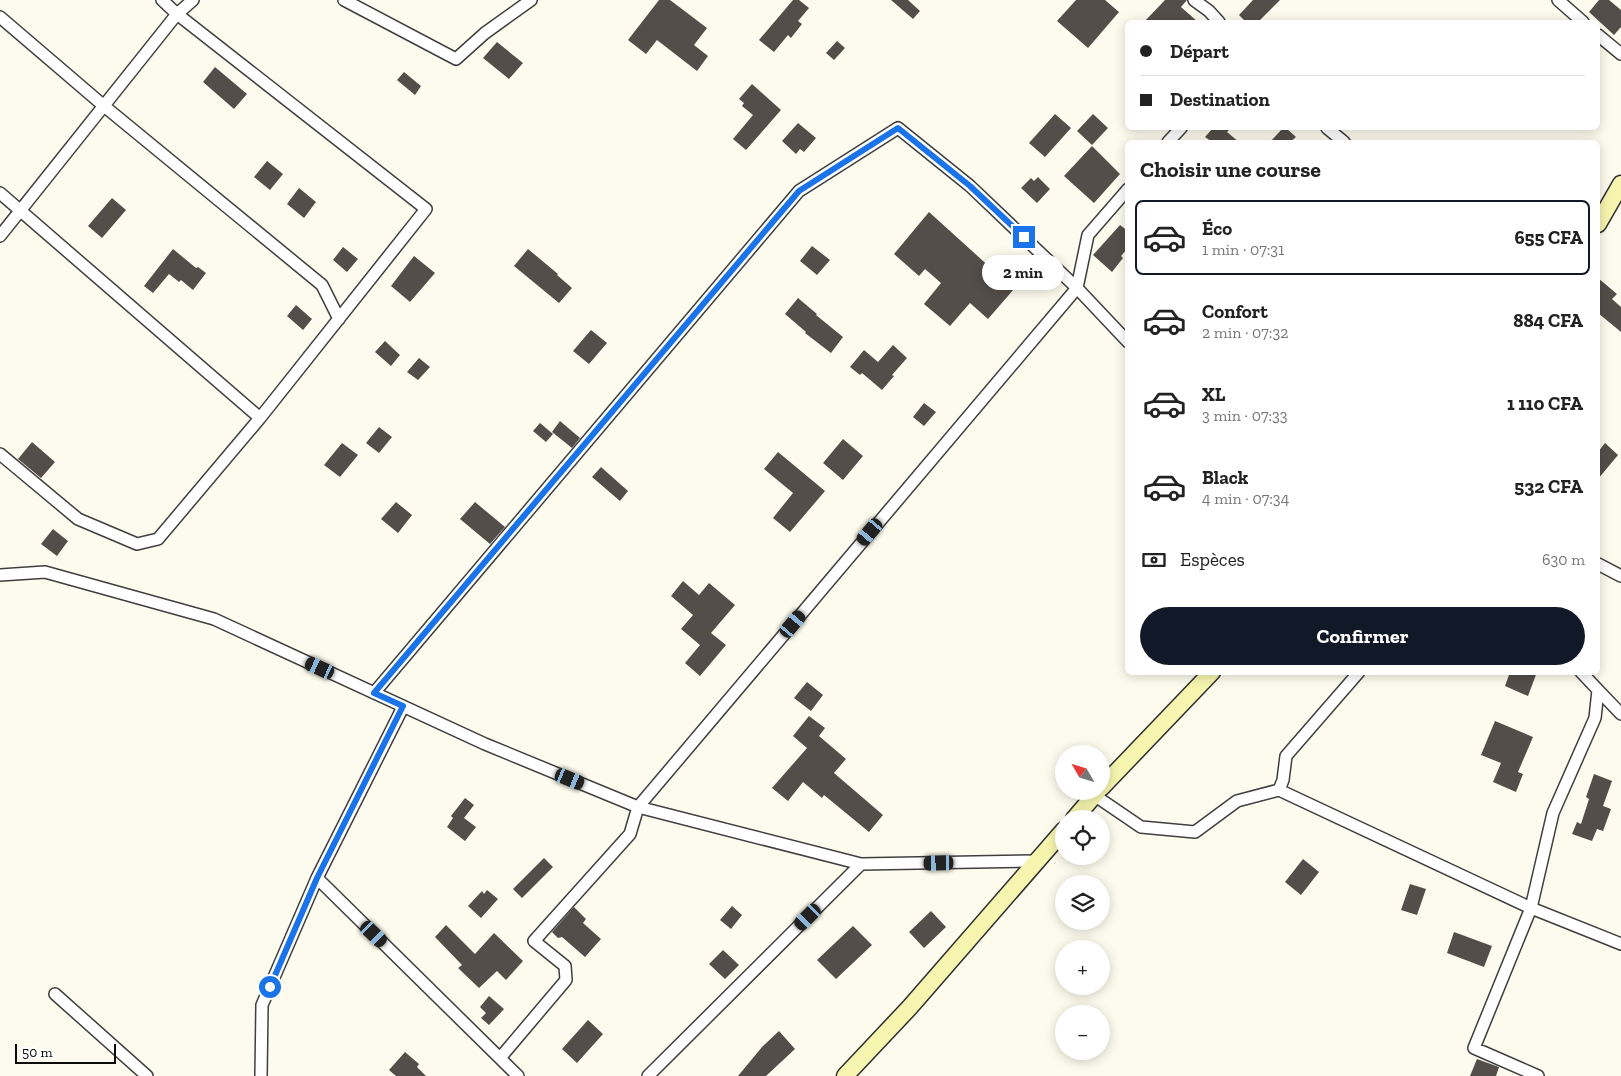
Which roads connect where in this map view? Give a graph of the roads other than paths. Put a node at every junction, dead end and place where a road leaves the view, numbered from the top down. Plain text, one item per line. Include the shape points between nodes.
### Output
1 (162, 0) edge
2 (193, 0) edge
3 (344, 0) edge
4 (531, 0) edge
5 (1194, 0) edge
6 (1558, 0) edge
7 (177, 14) junction
8 (0, 17) edge
9 (1217, 20) edge
10 (1581, 20) edge
11 (1600, 37) edge
12 (1621, 54) edge
13 (104, 106) junction
14 (1179, 130) edge
15 (1329, 130) edge
16 (1170, 140) edge
17 (1342, 140) edge
18 (1621, 184) edge
19 (1125, 192) edge
20 (0, 193) edge
21 (22, 211) junction
22 (1600, 221) edge
23 (0, 236) edge
24 (1077, 288) junction
25 (338, 319) junction
26 (1125, 339) edge
27 (260, 418) junction
28 (0, 454) edge
29 (1600, 565) edge
30 (0, 575) edge
31 (1621, 576) edge
32 (1209, 675) edge
33 (1356, 675) edge
34 (1584, 675) edge
35 (1598, 690) junction
36 (374, 693) junction
37 (403, 706) junction
38 (1621, 714) edge
39 (1110, 778) edge
40 (1279, 790) junction
41 (1090, 800) edge
42 (1109, 800) edge
43 (638, 807) junction
44 (1082, 810) edge
45 (1055, 840) edge
46 (1037, 861) junction
47 (861, 864) junction
48 (317, 878) junction
49 (1532, 908) junction
50 (1621, 944) edge
51 (55, 994) dead end
52 (500, 1058) junction
53 (147, 1076) edge
54 (261, 1076) edge
55 (518, 1076) edge
56 (648, 1076) edge
57 (845, 1076) edge
58 (1538, 1076) edge

1 - 7 street
2 - 7 street
3 - 4 street via 456,59 485,33
5 - 9 street
6 - 10 street
7 - 13 street
7 - 25 street via 426,209
8 - 13 street
11 - 12 street
13 - 21 street
13 - 25 street via 322,285
14 - 16 street
15 - 17 street
18 - 22 street
19 - 24 street via 1088,235
20 - 21 street
21 - 23 street
21 - 27 street
24 - 26 street
24 - 36 street via 970,186 898,128 799,191
24 - 43 street
25 - 27 street
27 - 28 street via 158,539 137,544 78,519
29 - 31 street
30 - 36 street via 45,572 214,618
32 - 39 street
33 - 40 street via 1286,756
34 - 35 street
35 - 38 street
35 - 49 street via 1595,718 1553,813
36 - 37 street
37 - 43 street via 485,744
37 - 48 street
40 - 42 street via 1238,801 1195,832 1141,827
40 - 49 street
41 - 44 street
43 - 47 street
43 - 52 street via 630,834 534,941 565,966 566,980
45 - 46 street
46 - 47 street
46 - 57 street via 910,1007
47 - 56 street
48 - 52 street
48 - 54 street via 262,1005
49 - 50 street
49 - 58 street via 1474,1048
51 - 53 street
52 - 55 street

